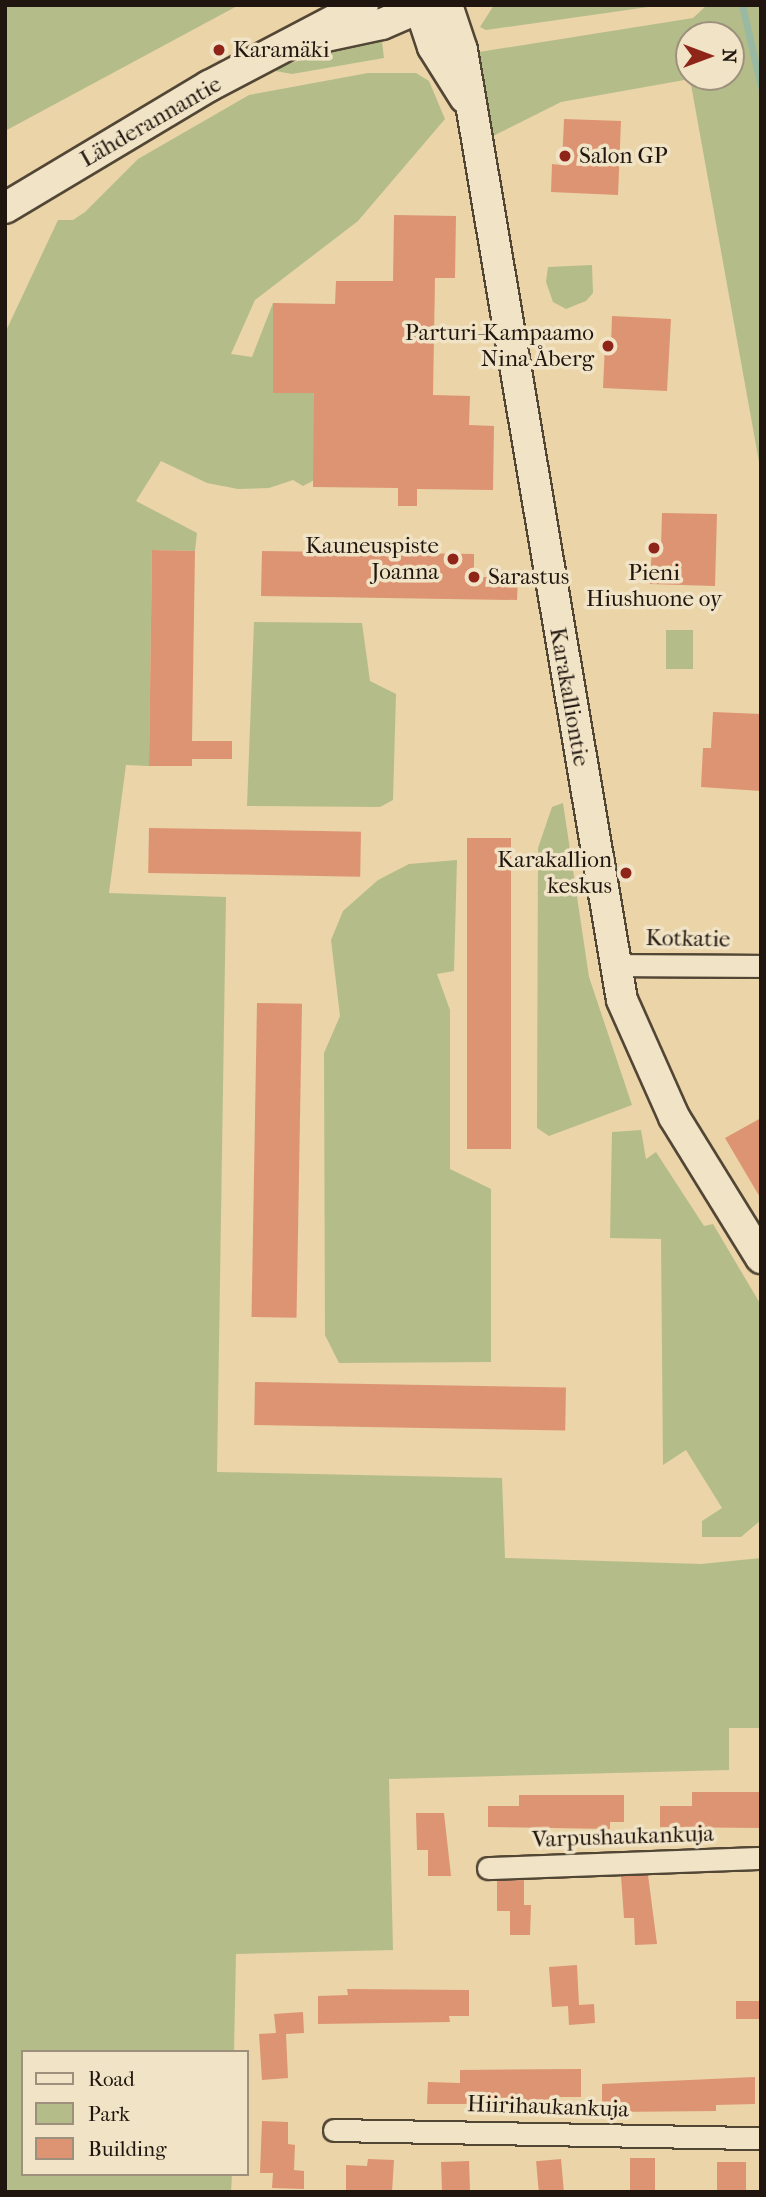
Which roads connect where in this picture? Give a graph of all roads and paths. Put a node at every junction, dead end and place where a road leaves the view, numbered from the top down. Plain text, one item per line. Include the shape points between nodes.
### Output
1 (363, 5) edge
2 (428, 6) edge
3 (300, 41) junction
4 (5, 208) edge
5 (614, 965) junction
6 (761, 966) edge
7 (761, 1258) edge
8 (761, 1858) edge
9 (488, 1868) dead end
10 (334, 2130) dead end
11 (761, 2138) edge

1 - 3 street, Lähderannantie
2 - 3 street, Lähderannantie via 374,27
2 - 5 street, Karakalliontie via 462,50
3 - 4 street, Lähderannantie via 209,86
5 - 6 street, Kotkatie
5 - 7 street, Karakalliontie via 622,1000 663,1096
8 - 9 street, Varpushaukankuja
10 - 11 street, Hiirihaukankuja

